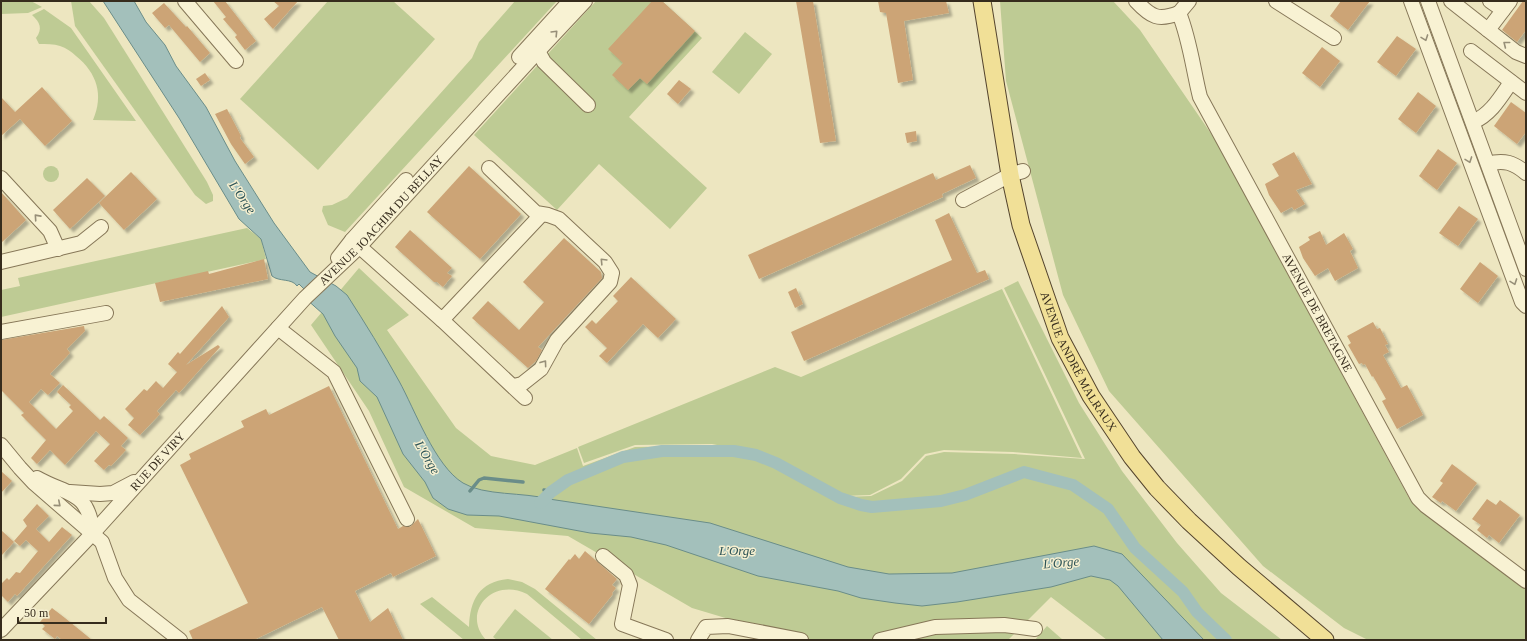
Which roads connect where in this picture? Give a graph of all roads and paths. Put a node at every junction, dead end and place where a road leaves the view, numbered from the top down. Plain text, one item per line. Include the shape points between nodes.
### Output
1 (185, 1) edge
2 (570, 1) edge
3 (585, 1) edge
4 (982, 1) edge
5 (1136, 1) edge
6 (1189, 1) edge
7 (1276, 1) edge
8 (1411, 1) edge
9 (1428, 1) edge
10 (1451, 1) edge
11 (1490, 1) edge
12 (1506, 5) edge
13 (1179, 13) junction
14 (1488, 30) junction
15 (1334, 38) dead end
16 (535, 46) junction
17 (1471, 51) dead end
18 (1526, 56) edge
19 (236, 61) dead end
20 (1511, 82) junction
21 (1526, 93) edge
22 (588, 105) dead end
23 (1473, 122) junction
24 (1488, 164) junction
25 (489, 168) dead end
26 (1016, 173) junction
27 (1526, 173) edge
28 (1, 178) edge
29 (963, 200) dead end
30 (541, 215) junction
31 (101, 227) dead end
32 (355, 244) junction
33 (58, 249) junction
34 (1, 262) edge
35 (1526, 269) edge
36 (315, 287) joint
37 (1526, 306) edge
38 (106, 313) dead end
39 (442, 320) junction
40 (278, 328) junction
41 (1, 332) edge
42 (514, 386) junction
43 (525, 398) dead end
44 (1, 445) edge
45 (20, 468) junction
46 (142, 479) junction
47 (67, 491) junction
48 (407, 519) dead end
49 (93, 533) junction
50 (603, 556) dead end
51 (1526, 581) edge
52 (3, 623) edge
53 (1035, 629) dead end
54 (1, 636) edge
55 (180, 640) edge
56 (666, 640) edge
57 (698, 640) edge
58 (801, 640) edge
59 (880, 640) edge
60 (1324, 640) edge

1 - 19 street
2 - 16 street, AVENUE JOACHIM DU BELLAY
16 -> 3 street, AVENUE JOACHIM DU BELLAY
4 - 26 main road, AVENUE ANDRÉ MALRAUX
5 - 13 street via 1155,17 1167,18
6 - 13 street
7 - 15 street
8 -> 37 street via 1522,302
9 - 23 street
10 - 14 street
11 - 12 street
12 - 14 street
13 - 51 street, AVENUE DE BRETAGNE via 1186,30 1200,97 1418,498
18 -> 14 street via 1516,52
16 - 22 street via 544,62
16 - 32 street, AVENUE JOACHIM DU BELLAY
17 - 20 street
20 - 21 street
20 - 23 street via 1495,107 1483,118
23 - 24 street
24 - 27 street via 1497,161 1515,164
24 - 35 street
25 - 30 street via 530,208
26 - 29 street
26 - 60 main road, AVENUE ANDRÉ MALRAUX via 1021,225 1049,308 1060,338 1095,402 1132,457 1163,494 1239,567
33 -> 28 street via 50,231
30 - 39 street
42 -> 30 street via 522,384 541,368 557,340 610,282 612,276 605,262 559,219
31 - 33 street via 81,243
32 - 36 street, AVENUE JOACHIM DU BELLAY
32 - 39 street
33 - 34 street
36 - 40 street, RUE DE VIRY
38 - 41 street
39 - 42 street
40 - 46 street, RUE DE VIRY
40 - 48 street via 334,372
42 - 43 street
44 - 45 street
45 - 47 street via 53,487
45 -> 49 street
46 - 47 street via 113,493
46 - 49 street, RUE DE VIRY
47 - 49 street via 79,497 86,505 91,515
49 - 52 street, RUE DE VIRY
49 - 55 street via 102,542 115,578 130,600
50 - 56 street via 626,575 630,585 622,624
52 - 54 street, RUE DE VIRY
53 - 59 street via 1004,626 935,627
57 - 58 street via 706,627 728,626

